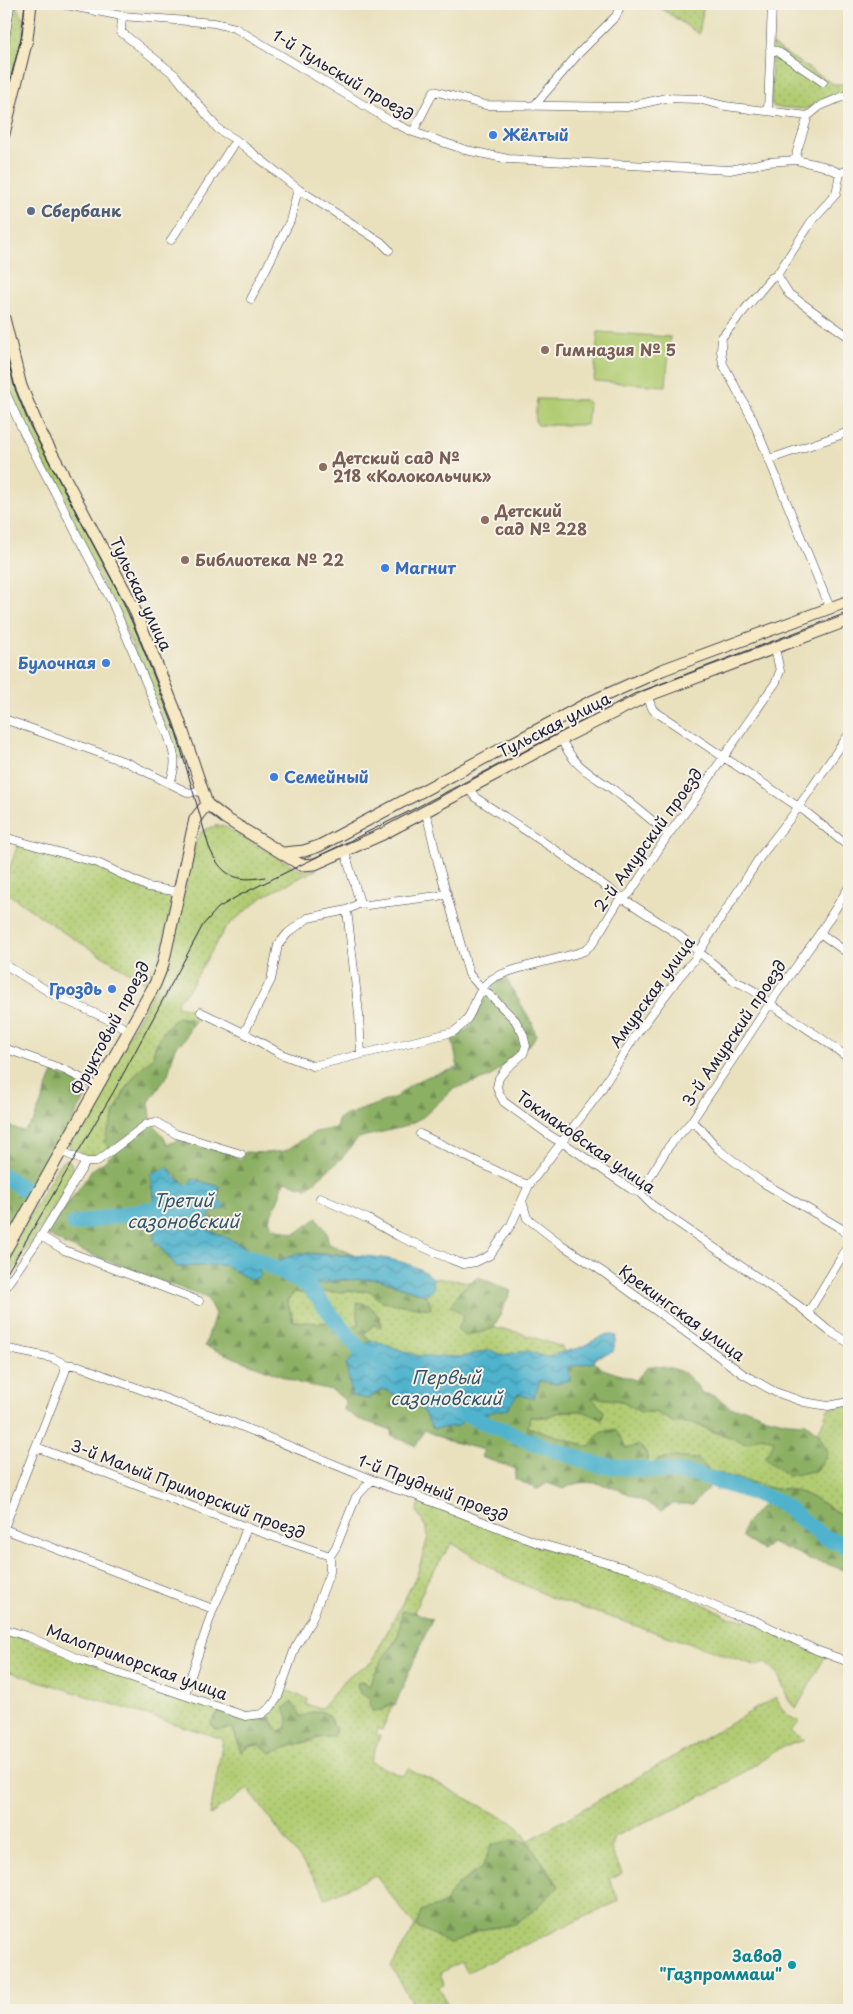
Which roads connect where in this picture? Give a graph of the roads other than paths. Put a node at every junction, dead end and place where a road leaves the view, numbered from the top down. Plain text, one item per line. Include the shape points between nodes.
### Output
1 (14, 4) edge
2 (31, 4) edge
3 (61, 4) edge
4 (621, 4) edge
5 (772, 4) edge
6 (122, 16) junction
7 (4, 46) edge
8 (770, 50) junction
9 (823, 82) dead end
10 (849, 94) edge
11 (534, 106) junction
12 (768, 111) junction
13 (808, 116) junction
14 (413, 132) junction
15 (4, 134) edge
16 (236, 140) junction
17 (796, 160) junction
18 (849, 170) edge
19 (840, 173) junction
20 (298, 189) junction
21 (171, 240) dead end
22 (389, 250) dead end
23 (777, 275) junction
24 (251, 299) dead end
25 (4, 318) edge
26 (849, 337) edge
27 (4, 389) edge
28 (6, 402) edge
29 (849, 432) edge
30 (770, 459) junction
31 (849, 601) edge
32 (830, 608) junction
33 (849, 620) edge
34 (775, 648) junction
35 (647, 696) junction
36 (4, 719) edge
37 (849, 734) edge
38 (560, 739) junction
39 (724, 757) junction
40 (170, 782) junction
41 (468, 788) junction
42 (202, 790) junction
43 (207, 804) junction
44 (798, 806) junction
45 (424, 811) junction
46 (668, 835) junction
47 (4, 837) edge
48 (849, 847) edge
49 (345, 852) junction
50 (284, 854) junction
51 (849, 887) edge
52 (180, 892) junction
53 (447, 893) junction
54 (623, 899) junction
55 (360, 903) junction
56 (347, 910) junction
57 (820, 933) junction
58 (698, 952) junction
59 (849, 954) edge
60 (4, 964) edge
61 (482, 989) junction
62 (770, 1003) junction
63 (201, 1012) dead end
64 (129, 1031) junction
65 (244, 1033) junction
66 (4, 1048) edge
67 (361, 1054) junction
68 (849, 1059) edge
69 (98, 1087) junction
70 (691, 1122) junction
71 (420, 1134) dead end
72 (561, 1142) junction
73 (62, 1151) junction
74 (241, 1154) dead end
75 (86, 1162) junction
76 (529, 1185) junction
77 (640, 1193) junction
78 (320, 1198) dead end
79 (522, 1201) junction
80 (41, 1236) junction
81 (849, 1239) edge
82 (4, 1253) edge
83 (4, 1289) edge
84 (199, 1301) dead end
85 (808, 1313) junction
86 (849, 1343) edge
87 (4, 1348) edge
88 (65, 1364) junction
89 (849, 1402) edge
90 (36, 1448) junction
91 (372, 1480) junction
92 (247, 1527) junction
93 (4, 1528) edge
94 (330, 1556) junction
95 (213, 1609) junction
96 (4, 1629) edge
97 (849, 1662) edge
98 (185, 1694) junction

1 - 7 street via 10,6
2 - 15 street via 27,39
3 - 6 street, 1-й Тульский проезд
4 - 11 street via 616,16
5 - 8 street
6 - 14 street, 1-й Тульский проезд via 214,23 235,28
6 - 16 street via 121,32 175,75 218,129
8 - 9 street via 777,51
8 - 12 street
10 - 13 street via 820,106
11 - 12 street via 627,107 674,98
11 - 14 street via 485,105 434,91
12 - 13 street
13 - 17 street
14 - 17 street, 1-й Тульский проезд via 466,150 508,159 730,170
16 - 20 street
16 - 21 street
17 - 19 street, 1-й Тульский проезд
18 - 19 street
19 - 23 street via 836,194 813,219
20 - 22 street
20 - 24 street via 290,221
23 - 26 street via 789,294
23 - 30 street via 722,337 721,351 723,364
25 - 42 street, Тульская улица via 26,400 134,608 179,720
27 - 28 street
28 - 40 street via 112,602 168,735 175,758
29 - 30 street
30 - 32 street
31 - 32 street, Тульская улица
32 - 50 street, Тульская улица via 637,681 588,703 327,842
33 - 34 street, Тульская улица
34 - 35 street, Тульская улица
34 - 39 street, 2-й Амурский проезд via 780,671 776,682
35 - 38 street, Тульская улица
35 - 39 street via 659,714
36 - 40 street via 128,763
37 - 44 street, Амурская улица
38 - 41 street, Тульская улица
38 - 46 street via 578,766
39 - 44 street
39 - 46 street, 2-й Амурский проезд
40 - 42 street via 189,793
41 - 45 street, Тульская улица
41 - 54 street via 476,798
42 - 43 street, Тульская улица
43 - 50 street, Тульская улица
43 - 52 street, Фруктовый проезд via 195,819
44 - 48 street
44 - 58 street, Амурская улица via 760,857
45 - 49 street, Тульская улица
45 - 53 street, Токмаковская улица
46 - 54 street, 2-й Амурский проезд
47 - 52 street via 98,863 148,887
49 - 50 street, Тульская улица via 304,866
49 - 55 street
51 - 57 street, 3-й Амурский проезд
52 - 64 street, Фруктовый проезд via 163,964
53 - 55 street via 366,905
53 - 61 street, Токмаковская улица via 469,974
54 - 58 street via 676,933
54 - 61 street, 2-й Амурский проезд via 584,951 495,976
55 - 56 street
56 - 65 street via 308,918 282,940 274,958 271,980
56 - 67 street
57 - 59 street
57 - 62 street, 3-й Амурский проезд
58 - 62 street via 734,981
58 - 72 street, Амурская улица
60 - 64 street via 54,996
61 - 67 street via 465,1024 453,1032
61 - 72 street, Токмаковская улица via 515,1020 526,1046 523,1054 498,1078 499,1093 504,1102
62 - 68 street via 835,1046
62 - 70 street, 3-й Амурский проезд
63 - 65 street
64 - 69 street, Фруктовый проезд
65 - 67 street via 308,1065
66 - 69 street via 65,1070
69 - 73 street, Фруктовый проезд
70 - 77 street, 3-й Амурский проезд via 669,1146
70 - 81 street via 719,1150 762,1182 842,1229
71 - 76 street
72 - 76 street, Амурская улица
72 - 77 street, Токмаковская улица
73 - 75 street
73 - 82 street, Фруктовый проезд
74 - 75 street via 176,1134 156,1122 147,1124 96,1162
75 - 80 street
76 - 79 street, Амурская улица
77 - 85 street, Токмаковская улица via 652,1205
78 - 79 street, Амурская улица via 463,1264 490,1255
79 - 89 street, Крекингская улица via 527,1218 743,1374 775,1392 804,1402 828,1406
80 - 83 street
80 - 84 street via 64,1250
81 - 85 street via 847,1248
85 - 86 street, Токмаковская улица
87 - 88 street, 1-й Прудный проезд via 52,1358
88 - 90 street
88 - 91 street, 1-й Прудный проезд via 79,1366 226,1420
90 - 92 street, 3-й Малый Приморский проезд
90 - 93 street
91 - 94 street via 356,1497
91 - 97 street, 1-й Прудный проезд via 538,1543 632,1570
92 - 94 street, 3-й Малый Приморский проезд
92 - 95 street
93 - 95 street
94 - 98 street, Малоприморская улица via 330,1572 312,1618 295,1648 278,1697 270,1708 262,1714 245,1716
95 - 98 street
96 - 98 street, Малоприморская улица via 81,1660

